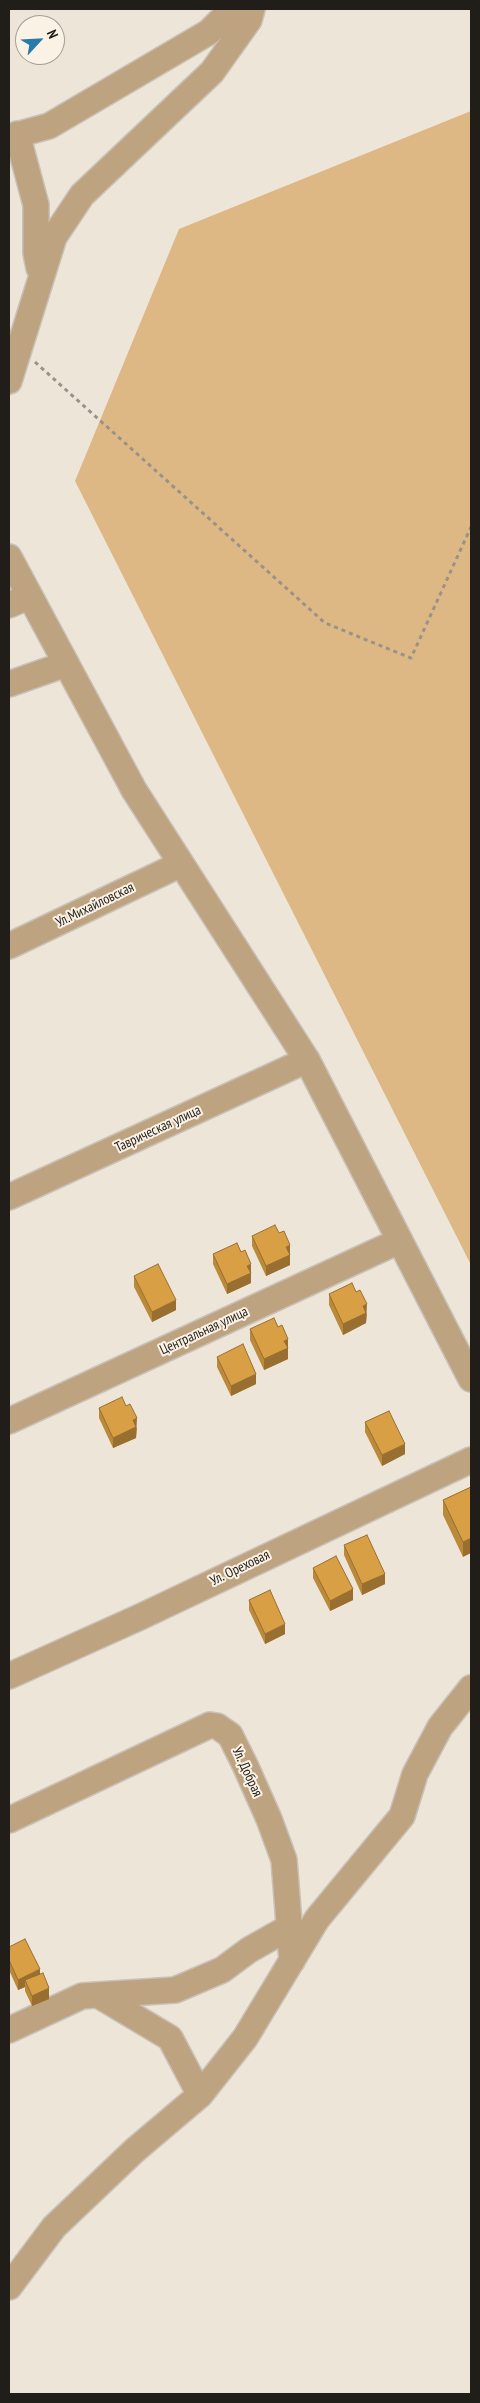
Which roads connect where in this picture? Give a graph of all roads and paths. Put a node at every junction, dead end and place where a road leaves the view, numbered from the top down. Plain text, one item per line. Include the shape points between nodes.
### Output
1 (232, 9) edge
2 (252, 9) edge
3 (13, 135) edge
4 (41, 278) junction
5 (31, 358) dead end
6 (9, 381) edge
7 (471, 527) edge
8 (9, 557) edge
9 (19, 600) edge
10 (66, 664) junction
11 (9, 684) edge
12 (181, 864) junction
13 (9, 946) edge
14 (306, 1060) junction
15 (9, 1197) edge
16 (399, 1241) junction
17 (471, 1379) edge
18 (9, 1421) edge
19 (471, 1460) edge
20 (9, 1676) edge
21 (471, 1688) edge
22 (9, 1820) edge
23 (288, 1928) junction
24 (292, 1961) junction
25 (90, 1995) junction
26 (9, 2030) edge
27 (200, 2095) junction
28 (14, 2276) edge

1 - 3 street via 209,32 49,126
2 - 4 street via 249,20 212,72 82,195 54,237
3 - 4 street via 31,178
4 - 6 street
5 - 7 path via 325,623 411,658
8 - 9 street
9 - 10 street
10 - 11 street
10 - 12 street via 134,790
12 - 13 street, Ул.Михайловская
12 - 14 street
14 - 15 street, Таврическая улица
14 - 16 street
16 - 17 street
16 - 18 street, Центральная улица
19 - 20 street, Ул. Ореховая
21 - 24 street via 436,1734 415,1774 402,1816 317,1919
22 - 23 street, Ул. Добрая via 210,1725 217,1726 230,1735 284,1860
23 - 24 street, Ул. Добрая
23 - 25 street via 222,1970 175,1990
24 - 27 street via 245,2038
25 - 26 street
25 - 27 street via 170,2038
27 - 28 street via 134,2150 54,2227

